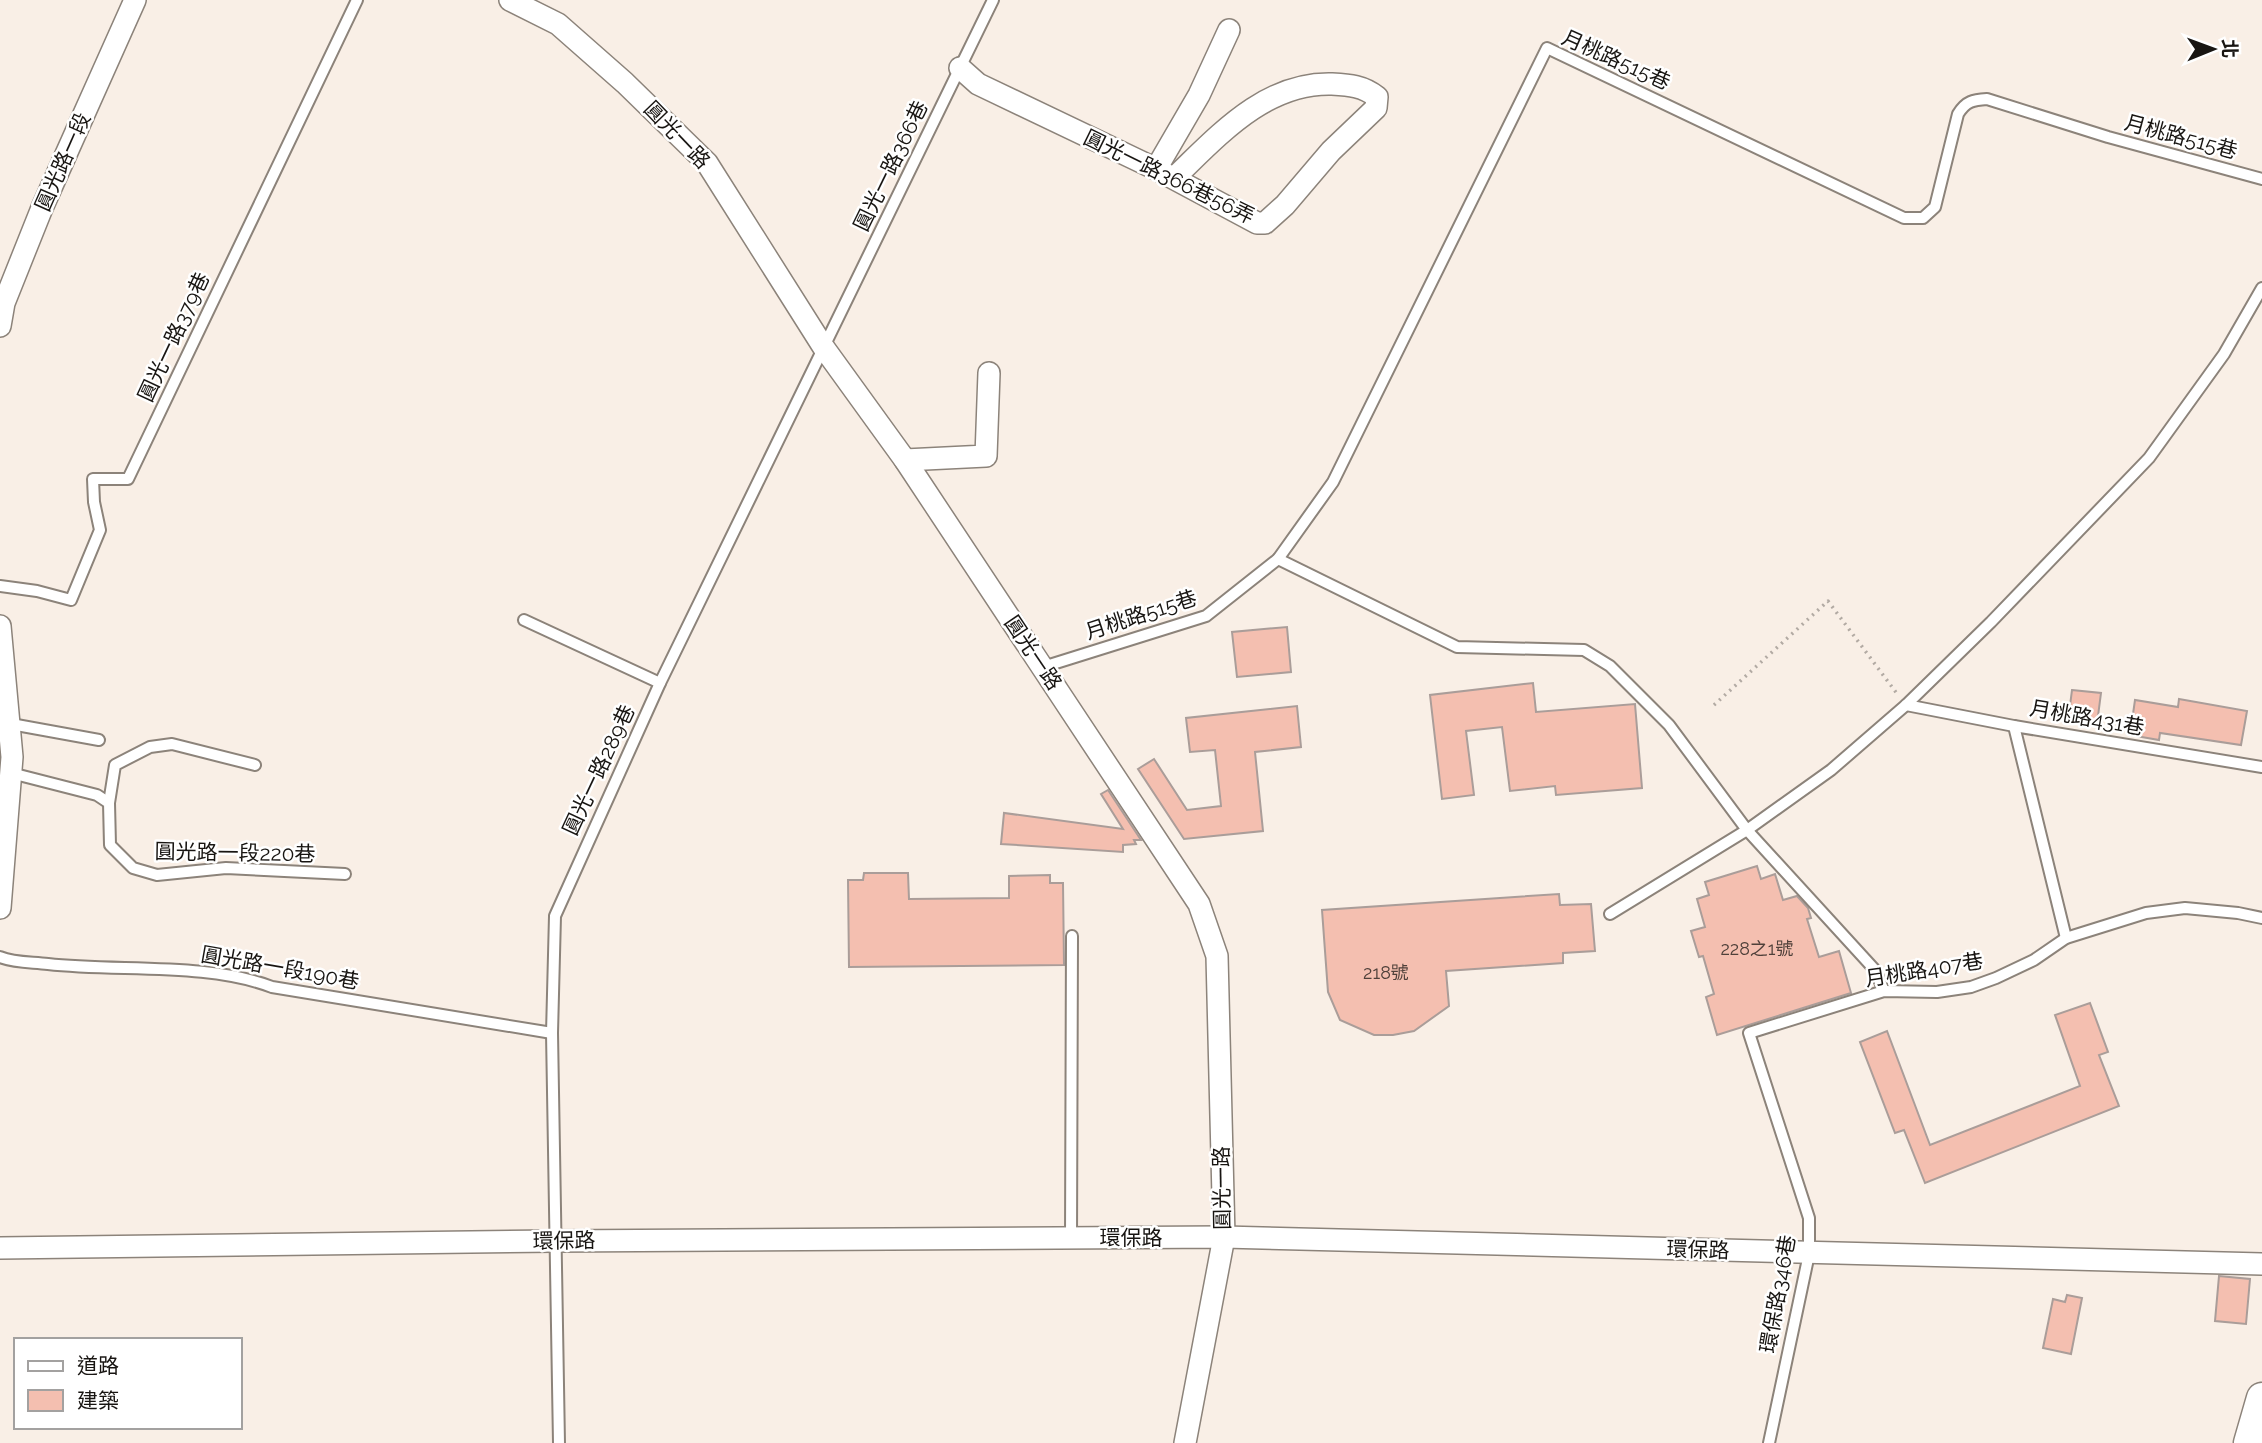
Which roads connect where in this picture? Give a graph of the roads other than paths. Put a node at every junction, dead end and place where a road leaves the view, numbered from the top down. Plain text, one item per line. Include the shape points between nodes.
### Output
1 (135, 0) edge
2 (357, 0) edge
3 (510, 0) edge
4 (993, 0) edge
5 (1229, 30) dead end
6 (960, 68) junction
7 (1165, 173) junction
8 (2262, 179) edge
9 (2262, 288) edge
10 (2, 303) edge
11 (0, 326) edge
12 (824, 348) junction
13 (989, 373) dead end
14 (905, 460) junction
15 (1278, 559) junction
16 (0, 586) edge
17 (524, 620) dead end
18 (0, 626) edge
19 (1042, 667) junction
20 (660, 683) junction
21 (1906, 705) junction
22 (11, 724) junction
23 (2014, 726) junction
24 (99, 740) dead end
25 (8, 760) edge
26 (255, 765) dead end
27 (2262, 768) edge
28 (109, 803) junction
29 (1747, 830) junction
30 (345, 874) dead end
31 (0, 908) edge
32 (1610, 914) dead end
33 (2262, 918) edge
34 (1072, 936) dead end
35 (2066, 938) junction
36 (0, 957) edge
37 (1884, 991) junction
38 (552, 1032) junction
39 (1749, 1034) joint
40 (1224, 1237) junction
41 (1071, 1238) junction
42 (555, 1241) junction
43 (0, 1248) edge
44 (1809, 1254) junction
45 (2262, 1264) edge
46 (2262, 1398) edge
47 (559, 1443) edge
48 (1185, 1443) edge
49 (1769, 1443) edge
50 (2249, 1443) edge

1 - 10 street, 圓光路一段
2 - 16 lane, 圓光一路379巷 via 128,479 93,479 100,530 71,600
3 - 12 street, 圓光一路 via 558,24 707,163
4 - 6 lane, 圓光一路366巷
5 - 7 street
6 - 7 street, 圓光一路366巷56弄 via 978,84
6 - 12 lane, 圓光一路366巷
7 - 7 street, 圓光一路366巷56弄 via 1238,215 1265,223 1376,108 1377,97 1356,85 1285,90 1257,105
8 - 15 lane, 月桃路515巷 via 1987,99 1971,100 1958,114 1935,207 1923,218 1904,218 1547,48 1333,482
9 - 21 lane via 2224,354 2149,458
10 - 11 street, 圓光路一段
12 - 14 street, 圓光一路
12 - 20 lane, 圓光一路289巷
13 - 14 street via 986,456
14 - 19 street, 圓光一路
15 - 19 lane, 月桃路515巷 via 1206,616
15 - 29 lane via 1457,647 1584,650 1602,660 1669,725
17 - 20 lane
18 - 22 street
19 - 40 street, 圓光一路 via 1199,904 1217,956
20 - 38 lane, 圓光一路289巷 via 555,916
21 - 23 lane, 月桃路431巷
21 - 29 lane via 1831,770
22 - 24 lane
22 - 25 street
23 - 27 lane, 月桃路431巷
23 - 35 lane
25 - 28 lane
25 - 31 street
26 - 28 lane, 圓光路一段220巷 via 172,744 150,747 116,765
28 - 30 lane, 圓光路一段220巷 via 110,845 133,868 157,875 226,868
29 - 32 lane
29 - 37 lane via 1875,970
33 - 35 lane, 月桃路407巷 via 2185,908 2146,913
34 - 41 lane
35 - 37 lane, 月桃路407巷 via 2034,960 1970,986 1937,992
36 - 38 lane, 圓光路一段190巷 via 251,979 272,987
37 - 39 lane, 月桃路407巷
38 - 42 lane, 圓光一路289巷
39 - 44 lane, 環保路346巷 via 1809,1218
40 - 41 street, 環保路
40 - 44 street, 環保路
40 - 48 street, 圓光一路
41 - 42 street, 環保路
42 - 43 street, 環保路
42 - 47 lane, 圓光一路289巷
44 - 45 street, 環保路
44 - 49 lane, 環保路346巷
46 - 50 street

